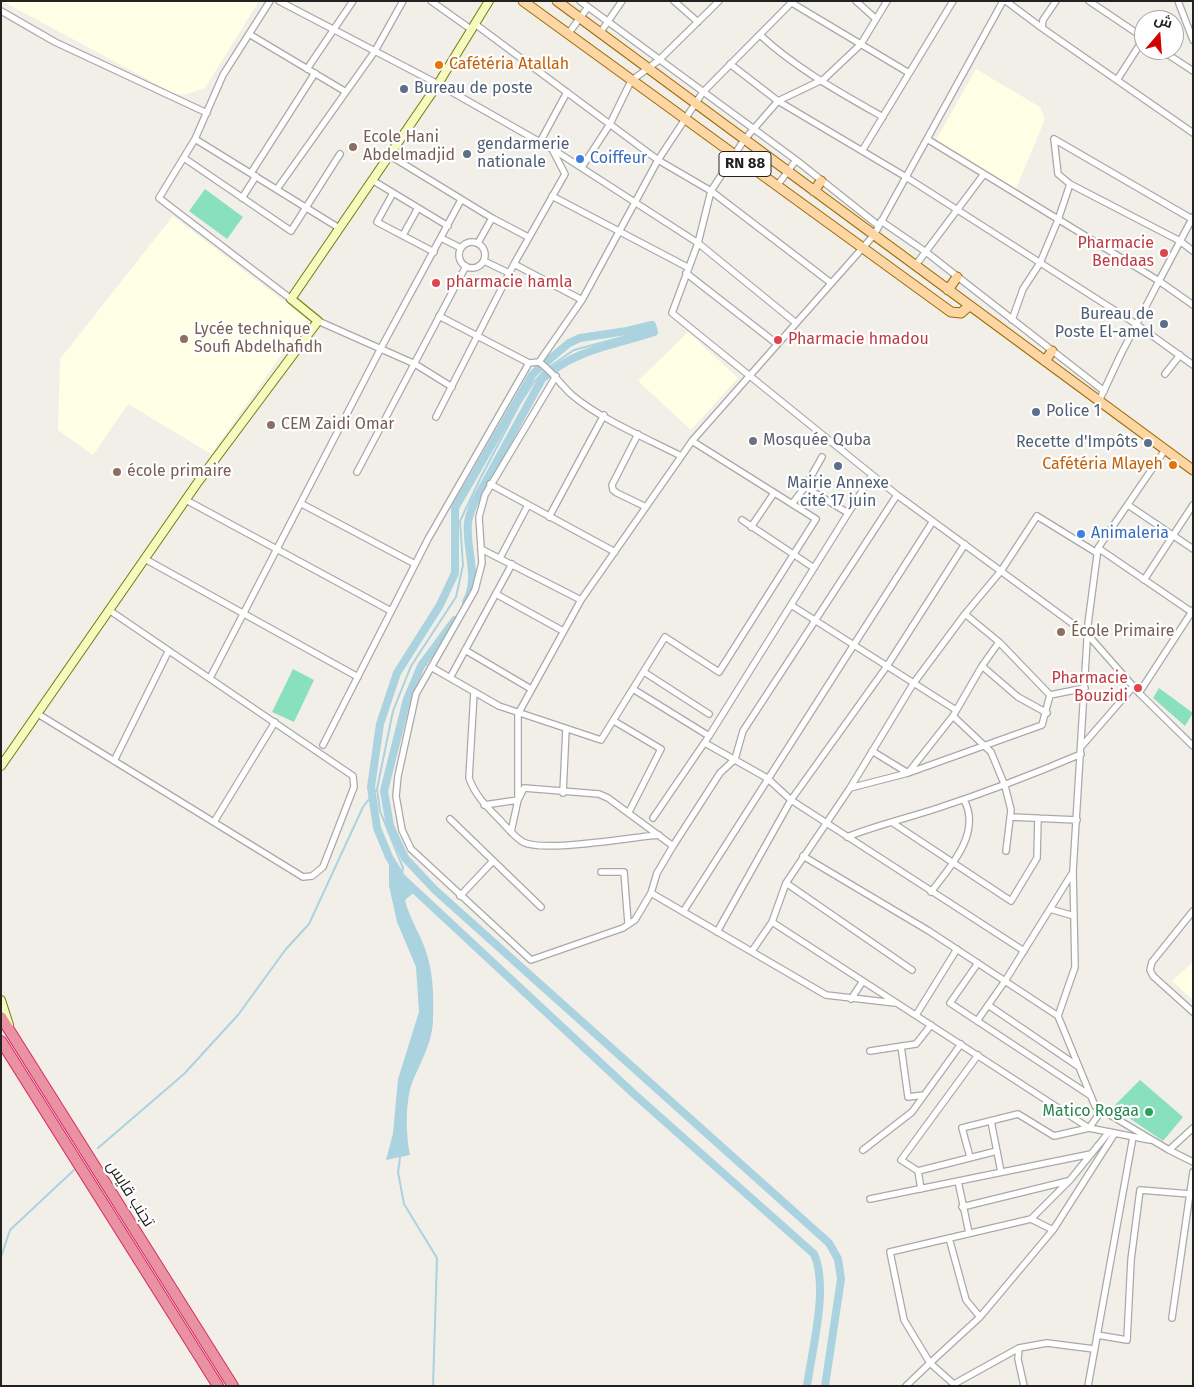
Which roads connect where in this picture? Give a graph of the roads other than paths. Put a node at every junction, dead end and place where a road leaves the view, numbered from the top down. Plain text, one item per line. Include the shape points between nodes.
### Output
1 (270, 1) edge
2 (279, 1) edge
3 (353, 1) edge
4 (403, 1) edge
5 (431, 1) edge
6 (489, 1) edge
7 (523, 1) edge
8 (557, 1) edge
9 (580, 1) edge
10 (622, 1) edge
11 (674, 1) edge
12 (719, 1) edge
13 (856, 1) edge
14 (888, 1) edge
15 (953, 1) edge
16 (1004, 1) edge
17 (1056, 1) edge
18 (1090, 1) edge
19 (1178, 1) edge
20 (792, 2) edge
21 (588, 7) junction
22 (1, 11) edge
23 (580, 18) junction
24 (876, 19) junction
25 (608, 22) junction
26 (698, 22) junction
27 (474, 27) junction
28 (1042, 28) junction
29 (334, 30) junction
30 (1134, 31) edge
31 (600, 33) junction
32 (249, 34) junction
33 (568, 34) junction
34 (760, 35) junction
35 (1193, 40) edge
36 (860, 44) junction
37 (375, 51) junction
38 (1134, 54) edge
39 (659, 60) junction
40 (1176, 60) edge
41 (730, 64) junction
42 (648, 68) junction
43 (307, 69) junction
44 (1193, 71) edge
45 (909, 73) junction
46 (315, 74) junction
47 (1117, 80) junction
48 (632, 81) junction
49 (821, 82) junction
50 (438, 84) junction
51 (346, 92) junction
52 (566, 92) junction
53 (703, 92) junction
54 (778, 101) junction
55 (694, 103) junction
56 (207, 113) junction
57 (883, 117) junction
58 (684, 119) junction
59 (610, 124) junction
60 (752, 128) junction
61 (1193, 133) edge
62 (195, 139) junction
63 (927, 139) junction
64 (744, 140) junction
65 (540, 142) junction
66 (552, 149) junction
67 (862, 151) junction
68 (340, 154) dead end
69 (389, 155) junction
70 (733, 156) junction
71 (184, 158) junction
72 (658, 160) junction
73 (796, 160) junction
74 (582, 167) junction
75 (788, 171) junction
76 (984, 174) junction
77 (254, 175) junction
78 (906, 177) junction
79 (372, 180) junction
80 (821, 181) junction
81 (1070, 184) junction
82 (777, 186) junction
83 (277, 189) junction
84 (711, 190) junction
85 (814, 191) junction
86 (393, 193) junction
87 (552, 196) junction
88 (242, 198) junction
89 (461, 200) junction
90 (634, 202) junction
91 (306, 207) junction
92 (418, 208) junction
93 (956, 210) junction
94 (492, 218) junction
95 (1192, 218) edge
96 (1058, 220) junction
97 (448, 226) junction
98 (878, 227) junction
99 (339, 228) junction
100 (618, 230) junction
101 (403, 235) junction
102 (528, 237) junction
103 (441, 238) junction
104 (1180, 241) junction
105 (478, 243) junction
106 (698, 243) junction
107 (461, 248) junction
108 (863, 248) junction
109 (1193, 251) edge
110 (434, 252) junction
111 (926, 252) junction
112 (484, 260) junction
113 (1040, 263) junction
114 (514, 264) junction
115 (466, 266) junction
116 (915, 266) junction
117 (687, 270) junction
118 (509, 273) junction
119 (957, 277) junction
120 (1159, 281) junction
121 (831, 283) junction
122 (948, 290) junction
123 (291, 299) junction
124 (582, 300) junction
125 (1193, 305) edge
126 (969, 306) junction
127 (439, 316) junction
128 (1012, 320) junction
129 (318, 321) junction
130 (796, 323) junction
131 (1136, 324) junction
132 (477, 334) junction
133 (777, 344) junction
134 (381, 348) junction
135 (1052, 351) junction
136 (1180, 355) junction
137 (1044, 361) junction
138 (529, 362) junction
139 (540, 363) junction
140 (415, 364) junction
141 (1193, 364) edge
142 (553, 374) junction
143 (1165, 374) dead end
144 (750, 375) junction
145 (452, 387) junction
146 (1104, 391) junction
147 (1099, 401) junction
148 (604, 415) junction
149 (436, 417) dead end
150 (638, 434) junction
151 (692, 441) junction
152 (1165, 450) junction
153 (681, 456) junction
154 (822, 457) dead end
155 (1193, 470) edge
156 (357, 472) dead end
157 (872, 474) junction
158 (490, 484) junction
159 (805, 487) junction
160 (774, 493) junction
161 (897, 495) junction
162 (186, 500) junction
163 (302, 504) junction
164 (792, 504) junction
165 (528, 505) junction
166 (1128, 505) junction
167 (1193, 505) edge
168 (646, 507) junction
169 (848, 513) junction
170 (549, 516) junction
171 (742, 520) dead end
172 (933, 521) junction
173 (751, 527) junction
174 (1173, 536) junction
175 (964, 544) junction
176 (482, 549) junction
177 (1193, 550) edge
178 (277, 551) junction
179 (1098, 551) junction
180 (615, 552) junction
181 (794, 555) junction
182 (500, 558) junction
183 (144, 559) junction
184 (415, 564) junction
185 (512, 564) junction
186 (814, 568) junction
187 (1001, 571) junction
188 (1144, 580) junction
189 (496, 594) junction
190 (581, 600) junction
191 (791, 606) junction
192 (109, 610) junction
193 (391, 611) junction
194 (1192, 612) edge
195 (244, 614) junction
196 (965, 614) junction
197 (816, 622) junction
198 (564, 631) junction
199 (1088, 635) junction
200 (999, 642) junction
201 (853, 645) junction
202 (465, 650) junction
203 (168, 652) junction
204 (887, 666) junction
205 (982, 666) junction
206 (431, 667) junction
207 (644, 672) junction
208 (358, 677) junction
209 (210, 678) junction
210 (450, 678) junction
211 (914, 684) junction
212 (1133, 687) junction
213 (1085, 688) junction
214 (531, 689) junction
215 (633, 689) junction
216 (474, 692) junction
217 (1139, 693) junction
218 (1050, 695) junction
219 (956, 710) junction
220 (1047, 712) junction
221 (38, 714) junction
222 (518, 714) junction
223 (709, 714) dead end
224 (953, 716) junction
225 (614, 721) junction
226 (275, 722) junction
227 (566, 729) junction
228 (710, 736) junction
229 (705, 742) junction
230 (323, 745) dead end
231 (1193, 746) edge
232 (984, 747) junction
233 (1081, 747) junction
234 (872, 751) junction
235 (1081, 754) junction
236 (735, 759) junction
237 (114, 761) junction
238 (1, 766) edge
239 (908, 773) junction
240 (767, 778) junction
241 (1005, 786) junction
242 (850, 788) junction
243 (563, 793) junction
244 (518, 800) junction
245 (791, 800) junction
246 (964, 800) junction
247 (484, 805) junction
248 (629, 812) junction
249 (1011, 817) junction
250 (653, 818) dead end
251 (1038, 818) junction
252 (450, 819) dead end
253 (1077, 820) junction
254 (214, 822) junction
255 (826, 822) junction
256 (893, 823) junction
257 (512, 832) junction
258 (659, 835) junction
259 (847, 837) junction
260 (673, 846) junction
261 (1006, 851) dead end
262 (803, 856) junction
263 (493, 861) junction
264 (952, 863) junction
265 (1074, 871) junction
266 (601, 872) dead end
267 (786, 883) junction
268 (931, 892) junction
269 (651, 893) junction
270 (460, 896) junction
271 (541, 907) dead end
272 (1050, 909) junction
273 (1193, 911) edge
274 (683, 912) junction
275 (1074, 916) junction
276 (772, 922) junction
277 (628, 923) junction
278 (717, 932) junction
279 (957, 950) junction
280 (752, 951) junction
281 (1024, 951) junction
282 (978, 963) junction
283 (912, 970) dead end
284 (863, 981) junction
285 (1005, 981) junction
286 (851, 999) junction
287 (1, 1000) edge
288 (897, 1003) junction
289 (988, 1006) junction
290 (1193, 1012) edge
291 (916, 1015) junction
292 (1058, 1016) junction
293 (1, 1018) edge
294 (977, 1021) junction
295 (932, 1025) junction
296 (12, 1034) junction
297 (1, 1041) edge
298 (961, 1044) junction
299 (901, 1046) junction
300 (870, 1051) dead end
301 (978, 1055) junction
302 (1079, 1067) junction
303 (924, 1095) junction
304 (1091, 1096) junction
305 (1102, 1110) junction
306 (991, 1121) junction
307 (1090, 1128) junction
308 (1193, 1128) edge
309 (1112, 1133) junction
310 (1133, 1137) junction
311 (1154, 1141) junction
312 (863, 1150) dead end
313 (1169, 1150) junction
314 (997, 1151) junction
315 (1091, 1154) junction
316 (970, 1157) junction
317 (1193, 1162) edge
318 (918, 1171) junction
319 (1002, 1172) junction
320 (1193, 1172) edge
321 (1070, 1180) junction
322 (958, 1181) junction
323 (921, 1189) junction
324 (1190, 1194) junction
325 (870, 1199) dead end
326 (962, 1207) junction
327 (1031, 1219) junction
328 (1053, 1230) junction
329 (969, 1233) junction
330 (949, 1238) junction
331 (980, 1317) junction
332 (1172, 1318) dead end
333 (1097, 1335) junction
334 (1019, 1348) junction
335 (1094, 1349) junction
336 (930, 1363) junction
337 (955, 1385) edge
338 (218, 1386) edge
339 (233, 1386) edge
340 (906, 1386) edge
341 (1024, 1386) edge
342 (1088, 1386) edge

1 - 32 street
2 - 29 street
3 - 29 street
4 - 37 street
5 - 27 street
6 - 27 street
7 - 33 main road, RN 88
8 - 23 main road
9 - 21 street
10 - 25 street
11 - 26 street
12 - 26 street
13 - 24 street
14 - 24 street
15 - 45 street
16 - 28 street
16 - 63 street
17 - 28 street via 1043,20
18 - 30 street
19 - 35 street
20 - 34 street
20 - 36 street
21 - 23 street
21 - 25 street
22 - 56 street via 55,42
23 - 31 main road
23 - 33 street
24 - 36 street
25 - 31 street
25 - 39 street
26 - 39 street
27 - 50 street
27 - 52 street
28 - 47 street
29 - 37 street
29 - 43 street
31 - 42 main road
32 - 43 street
32 - 56 street via 224,75
33 - 48 main road, RN 88
34 - 41 street
34 - 49 street
36 - 45 street
36 - 49 street
37 - 50 street
37 - 51 street
38 - 47 street
39 - 42 street
39 - 53 street
40 - 44 street
41 - 53 street
41 - 54 street
42 - 48 street
42 - 55 main road
43 - 46 street
45 - 57 street
46 - 51 street
46 - 77 street
47 - 61 street
48 - 58 main road, RN 88
48 - 59 street
49 - 54 street
49 - 57 street
50 - 65 street
50 - 69 street
51 - 83 street
52 - 59 street
52 - 65 street
53 - 55 street
53 - 60 street
54 - 60 street
54 - 67 street
55 - 58 street
55 - 64 main road
56 - 62 street
57 - 67 street
58 - 70 main road, RN 88
58 - 72 street
59 - 72 street
59 - 74 street
60 - 64 street
60 - 73 street
62 - 71 street
62 - 77 street
63 - 76 street
63 - 78 street
64 - 70 street
64 - 75 main road
65 - 66 street
66 - 74 street
66 - 87 street via 565,174
67 - 78 street
68 - 91 street
69 - 79 street
69 - 89 street
70 - 82 main road, RN 88
70 - 84 street
71 - 88 street
71 - 123 street via 159,198
72 - 84 street
72 - 90 street
73 - 75 street
73 - 80 street
74 - 90 street
75 - 82 street
75 - 85 main road
76 - 93 street
76 - 96 street
77 - 83 street
77 - 88 street
78 - 93 street
78 - 98 street
79 - 86 street
79 - 99 street
80 - 85 main road
80 - 98 street
81 - 95 street via 1058,174 1054,139
81 - 96 street
81 - 104 street
82 - 108 main road, RN 88
83 - 91 street
84 - 106 street
84 - 121 street
85 - 98 main road
86 - 92 street
86 - 101 street via 377,222
87 - 100 street
87 - 102 street
88 - 91 street via 291,232
89 - 94 street
89 - 97 street
90 - 100 street
90 - 106 street
91 - 99 street
92 - 97 street
92 - 101 street
93 - 111 street
93 - 113 street
94 - 102 street
94 - 105 street
95 - 104 street
96 - 113 street
96 - 120 street
97 - 103 street
98 - 108 street
98 - 111 street
98 - 116 main road
99 - 123 street
100 - 117 street
100 - 124 street
101 - 110 street
102 - 114 street
103 - 107 street
103 - 110 street
104 - 109 street
104 - 120 street
105 - 107 street via 470,242
105 - 112 street via 485,252
106 - 117 street
106 - 130 street
107 - 115 street via 460,258
108 - 121 street
108 - 126 main road, RN 88 via 951,312 962,313
110 - 134 street
111 - 116 street
111 - 119 street
112 - 115 street via 477,267
112 - 118 street
113 - 128 street via 1023,289
113 - 131 street
114 - 118 street
114 - 124 street
115 - 127 street
116 - 122 main road
117 - 133 street
117 - 144 street via 672,313
118 - 132 street
119 - 122 main road
119 - 128 street
120 - 125 street
120 - 131 street
121 - 130 street
122 - 126 main road
123 - 129 street
124 - 139 street
126 - 137 main road
127 - 132 street
127 - 140 street
128 - 135 street
129 - 134 street
129 - 162 street
130 - 133 street
131 - 136 street
131 - 146 street
132 - 138 street
132 - 145 street
133 - 144 street
134 - 140 street
134 - 163 street
135 - 137 main road
135 - 146 street
136 - 141 street
136 - 143 street
137 - 147 main road
138 - 139 street
138 - 184 street
139 - 142 street
140 - 145 street
140 - 156 street
142 - 148 street via 572,395
142 - 158 street
144 - 151 street
144 - 157 street
145 - 149 street
146 - 147 street
147 - 152 main road
148 - 150 street
148 - 170 street
150 - 153 street
150 - 168 street via 612,485 616,493
151 - 153 street
151 - 160 street
152 - 155 main road
152 - 166 street
153 - 168 street
154 - 159 street
157 - 161 street
157 - 169 street
158 - 165 street
158 - 176 street via 479,517
159 - 164 street
159 - 169 street
160 - 164 street
160 - 173 street
161 - 172 street
161 - 197 street
162 - 178 street
162 - 183 street
163 - 178 street
163 - 184 street
164 - 181 street via 816,519
165 - 170 street
165 - 182 street
166 - 174 street
166 - 179 street
167 - 174 street
168 - 180 street
169 - 186 street
170 - 180 street
171 - 173 street
172 - 175 street
172 - 201 street
173 - 181 street
174 - 177 street
174 - 188 street
175 - 187 street
175 - 204 street
176 - 182 street
176 - 206 street via 475,590
178 - 193 street
178 - 195 street
179 - 187 street via 1037,516
179 - 188 street
179 - 199 street
180 - 190 street
181 - 186 street
181 - 207 street via 719,672 665,637
182 - 185 street
183 - 192 street
183 - 195 street
184 - 193 street
185 - 189 street
185 - 190 street
186 - 191 street
187 - 196 street
187 - 199 street
188 - 194 street
189 - 198 street
189 - 202 street
190 - 198 street
191 - 197 street
191 - 228 street
192 - 203 street
192 - 221 street
193 - 208 street
194 - 217 street
195 - 208 street
195 - 209 street
196 - 200 street
196 - 211 street
197 - 201 street
197 - 236 street via 743,731
198 - 214 street
199 - 212 street
199 - 213 street
200 - 205 street
200 - 218 street
201 - 204 street
201 - 240 street
202 - 210 street
202 - 214 street
203 - 209 street
203 - 237 street
204 - 211 street
204 - 245 street
205 - 219 street
205 - 220 street via 1018,697
206 - 210 street
206 - 270 street via 416,694 405,742 398,776 398,811 411,849
207 - 215 street
207 - 223 street
208 - 230 street
209 - 226 street
210 - 216 street
211 - 219 street
211 - 234 street
212 - 217 street
212 - 233 street
213 - 218 street
213 - 233 street
214 - 222 street
215 - 225 street
215 - 228 street
216 - 222 street
216 - 247 street via 468,771 472,787
217 - 231 street
218 - 220 street
219 - 224 street
220 - 232 street via 1042,724
221 - 237 street
221 - 238 street
222 - 227 street
222 - 244 street
224 - 232 street
224 - 239 street
225 - 227 street via 602,740
225 - 248 street via 661,749
226 - 254 street
226 - 254 street via 346,769 355,781 323,867 312,876 303,877
227 - 243 street
228 - 229 street
229 - 236 street
229 - 250 street
232 - 239 street
232 - 241 street via 991,752
233 - 235 street
234 - 239 street
234 - 242 street
235 - 241 street
235 - 253 street
236 - 240 street
236 - 260 street via 720,773
237 - 254 street
239 - 242 street
240 - 245 street
240 - 274 street
241 - 246 street
241 - 249 street
242 - 255 street
243 - 244 street via 524,788
243 - 248 street via 605,796
244 - 247 street
244 - 257 street
245 - 255 street
245 - 278 street
246 - 256 street
246 - 264 street via 969,809 968,836
247 - 257 street
248 - 258 street
249 - 251 street
249 - 261 street
251 - 253 street
251 - 264 street via 1038,858 1011,901
252 - 263 street
253 - 265 street
255 - 259 street
255 - 262 street
256 - 259 street via 871,827
256 - 264 street
257 - 258 street via 522,842 534,846
258 - 260 street
259 - 268 street
260 - 269 street via 657,873
262 - 267 street
262 - 279 street
263 - 270 street
263 - 271 street
264 - 268 street
265 - 272 street
265 - 275 street
266 - 277 street via 624,872
267 - 276 street
267 - 283 street
268 - 281 street
269 - 274 street
269 - 277 street via 635,920
270 - 277 street via 531,960 623,928
272 - 275 street
272 - 281 street
273 - 290 street via 1152,962 1150,970
274 - 278 street
275 - 292 street via 1074,968
276 - 280 street
276 - 284 street
278 - 280 street
279 - 282 street
279 - 291 street
280 - 286 street via 826,995
281 - 285 street
282 - 285 street
282 - 294 street via 950,1004
284 - 286 street
284 - 288 street
285 - 289 street
285 - 292 street
286 - 288 street
287 - 296 street
288 - 291 street
289 - 294 street
289 - 302 street
291 - 295 street
292 - 302 street
293 - 296 highway, تجنب قايس
294 - 304 street
295 - 298 street
295 - 299 street via 916,1044
296 - 339 highway, تجنب قايس
297 - 338 highway, تجنب قايس
298 - 301 street
298 - 303 street
299 - 300 street
299 - 303 street via 908,1097
301 - 307 street
301 - 318 street via 901,1160
302 - 304 street
303 - 312 street via 912,1112
304 - 305 street via 1095,1106
305 - 307 street
305 - 311 street
306 - 307 street via 1018,1114 1054,1136
306 - 314 street
306 - 316 street via 962,1128
307 - 309 street
308 - 313 street
309 - 310 street
309 - 315 street
309 - 328 street
310 - 311 street
310 - 333 street
311 - 313 street
313 - 317 street
314 - 316 street
314 - 319 street
315 - 319 street
315 - 321 street
316 - 318 street
318 - 323 street
319 - 322 street
320 - 324 street
321 - 326 street
321 - 327 street
322 - 323 street
322 - 326 street
323 - 325 street
324 - 332 street
324 - 333 street via 1140,1190 1131,1260 1127,1340
326 - 329 street
327 - 328 street
327 - 329 street
328 - 331 street
329 - 330 street
330 - 331 street via 966,1300
330 - 336 street via 890,1252 904,1320
331 - 336 street
333 - 335 street
334 - 335 street via 1048,1343
334 - 337 street
334 - 341 street via 1018,1360
335 - 342 street
336 - 337 street
336 - 340 street

